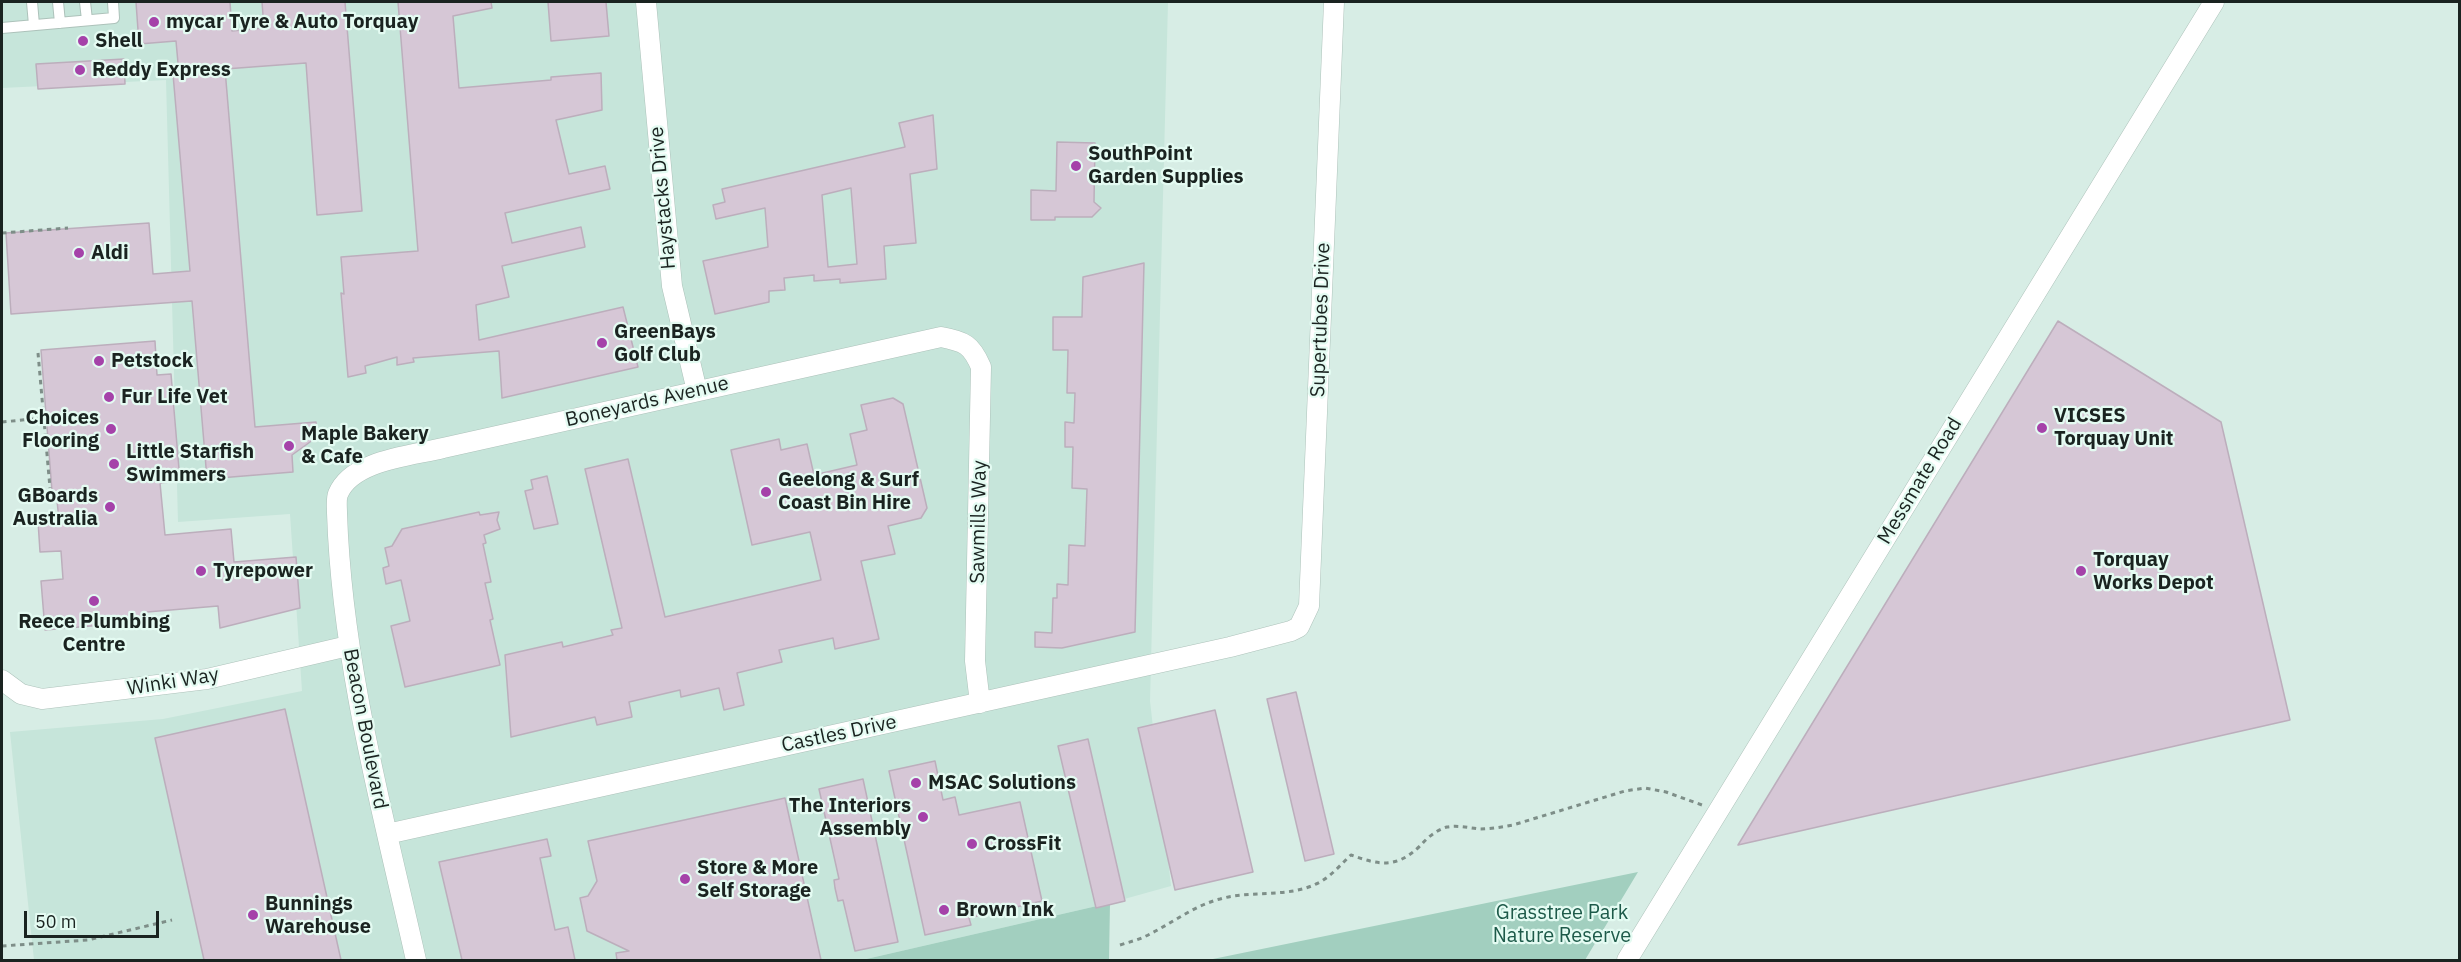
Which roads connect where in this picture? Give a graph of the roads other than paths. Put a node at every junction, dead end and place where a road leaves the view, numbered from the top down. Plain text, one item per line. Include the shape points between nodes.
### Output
1 (32, 2) edge
2 (58, 2) edge
3 (85, 2) edge
4 (113, 2) edge
5 (646, 2) edge
6 (1334, 2) edge
7 (2214, 2) edge
8 (87, 20) junction
9 (60, 23) junction
10 (34, 25) junction
11 (2, 28) edge
12 (968, 345) joint
13 (697, 391) junction
14 (338, 494) joint
15 (1290, 631) joint
16 (348, 646) junction
17 (2, 680) edge
18 (980, 703) junction
19 (387, 834) junction
20 (416, 960) edge
21 (1627, 960) edge

1 - 10 lane
2 - 9 lane
3 - 8 lane
4 - 8 lane via 114,18
5 - 13 street, Haystacks Drive via 672,286
6 - 15 street, Supertubes Drive via 1309,606 1299,627
7 - 21 street, Messmate Road
8 - 9 lane
9 - 10 lane
10 - 11 lane
12 - 13 street, Boneyards Avenue via 941,337
12 - 18 street, Sawmills Way via 981,367 975,661
13 - 14 street, Boneyards Avenue via 372,465 353,472
14 - 16 street, Beacon Boulevard via 338,542
15 - 18 street, Castles Drive
16 - 17 street, Winki Way via 207,679 42,699 21,694
16 - 19 street, Beacon Boulevard
18 - 19 street, Castles Drive
19 - 20 street, Beacon Boulevard

